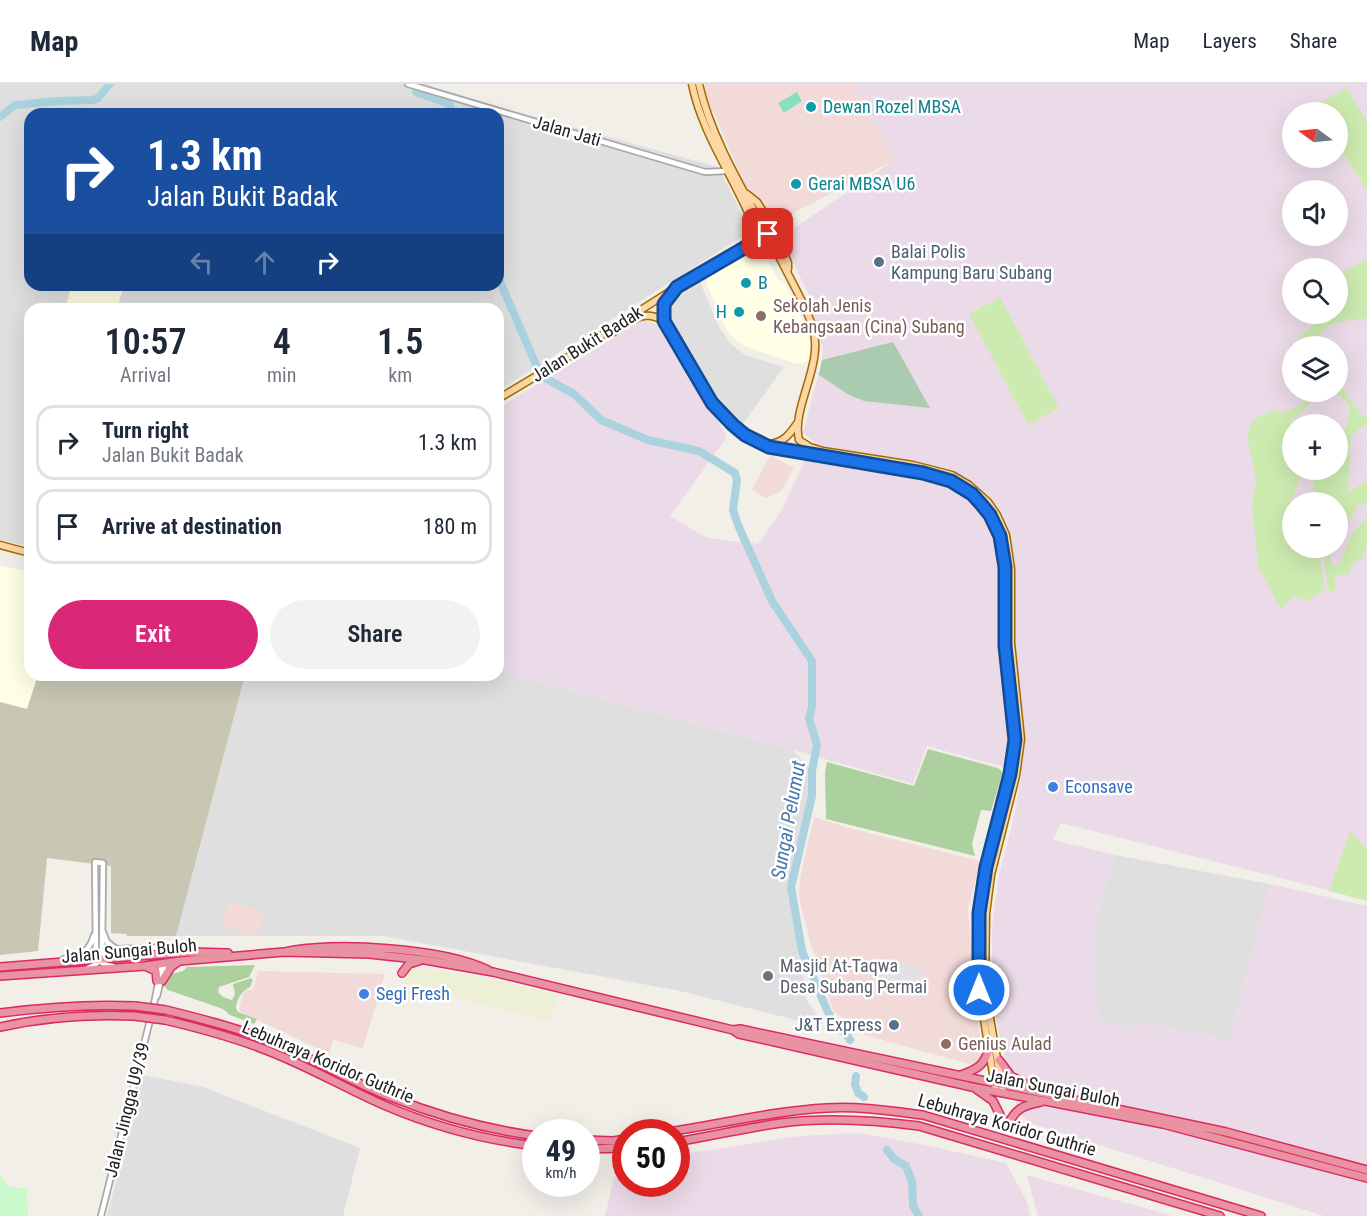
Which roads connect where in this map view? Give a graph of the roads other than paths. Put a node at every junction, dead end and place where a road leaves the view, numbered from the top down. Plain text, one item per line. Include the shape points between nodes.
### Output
1 (408, 84) edge
2 (692, 84) edge
3 (699, 84) edge
4 (491, 108) edge
5 (504, 112) edge
6 (723, 162) junction
7 (727, 171) junction
8 (712, 172) junction
9 (745, 191) junction
10 (768, 234) junction
11 (754, 242) junction
12 (776, 248) junction
13 (737, 253) junction
14 (787, 272) junction
15 (677, 287) junction
16 (664, 321) junction
17 (598, 339) junction
18 (504, 395) edge
19 (799, 421) junction
20 (764, 444) junction
21 (0, 545) edge
22 (24, 551) edge
23 (96, 930) junction
24 (102, 930) junction
25 (190, 952) junction
26 (284, 952) junction
27 (219, 953) junction
28 (261, 954) junction
29 (155, 955) junction
30 (386, 955) junction
31 (99, 960) junction
32 (425, 960) junction
33 (180, 961) junction
34 (164, 962) junction
35 (41, 964) junction
36 (145, 966) junction
37 (0, 967) edge
38 (128, 967) junction
39 (81, 971) junction
40 (493, 972) junction
41 (0, 976) edge
42 (160, 981) junction
43 (0, 1013) edge
44 (0, 1027) edge
45 (733, 1030) junction
46 (989, 1049) junction
47 (999, 1060) junction
48 (961, 1075) junction
49 (972, 1087) junction
50 (999, 1087) junction
51 (1034, 1090) junction
52 (1044, 1101) junction
53 (690, 1128) edge
54 (522, 1134) edge
55 (690, 1139) edge
56 (522, 1144) edge
57 (1367, 1170) edge
58 (1367, 1178) edge
59 (101, 1216) edge
60 (1220, 1216) edge
61 (1261, 1216) edge

1 - 4 street, Jalan Jati
2 - 6 main road
3 - 9 main road via 717,136
5 - 8 street, Jalan Jati
6 - 7 main road
6 - 8 street
7 - 8 street, Jalan Jati
7 - 13 main road via 754,230
9 - 10 main road
9 - 14 main road via 768,219 788,224 779,240 788,263
10 - 11 main road, Jalan Bukit Badak
10 - 12 main road
11 - 12 main road
11 - 13 main road, Jalan Bukit Badak
12 - 14 main road
13 - 15 main road, Jalan Bukit Badak
14 - 19 main road via 814,330 813,367
15 - 16 main road via 664,304
15 - 17 main road, Jalan Bukit Badak
16 - 17 main road via 652,314 643,315
16 - 20 main road via 717,408 745,435
17 - 18 main road, Jalan Bukit Badak
19 - 20 main road via 787,437
19 - 47 main road via 799,440 810,447 913,465 959,479 988,502 1006,535 1021,739 986,914 985,990
20 - 46 main road via 951,481 981,504 1000,536 1005,567 1005,646 1015,740 979,913 979,990
21 - 22 main road
23 - 24 street via 95,862 103,863
23 - 31 street
23 - 35 street via 92,944 81,955
24 - 27 street via 116,950 172,947
24 - 31 street
25 - 27 highway, Jalan Sungai Buloh
25 - 29 highway, Jalan Sungai Buloh
25 - 34 highway
26 - 28 highway, Jalan Sungai Buloh
26 - 30 highway, Jalan Sungai Buloh
26 - 40 highway, Jalan Sungai Buloh via 353,947 408,951
27 - 28 highway, Jalan Sungai Buloh
28 - 33 highway, Jalan Sungai Buloh
29 - 31 highway, Jalan Sungai Buloh
29 - 34 highway
30 - 32 highway, Jalan Sungai Buloh
30 - 32 highway via 398,962 402,973 409,964
31 - 35 highway, Jalan Sungai Buloh
31 - 38 street via 108,966
31 - 39 street
32 - 40 highway, Jalan Sungai Buloh
33 - 34 highway, Jalan Sungai Buloh
33 - 42 highway
34 - 36 highway, Jalan Sungai Buloh
34 - 42 street, Jalan Jingga U9/39
35 - 37 highway, Jalan Sungai Buloh
36 - 38 highway, Jalan Sungai Buloh
36 - 42 highway via 153,968
38 - 39 highway, Jalan Sungai Buloh
39 - 41 highway, Jalan Sungai Buloh
40 - 45 highway, Jalan Sungai Buloh
42 - 59 street, Jalan Jingga U9/39
43 - 54 highway, Lebuhraya Koridor Guthrie, bridge via 95,1004 166,1010 226,1025 283,1046 440,1116
44 - 56 highway, Lebuhraya Koridor Guthrie, bridge via 90,1014 165,1020 256,1046 387,1106 452,1129
45 - 48 highway, Jalan Sungai Buloh
45 - 49 highway, Jalan Sungai Buloh
46 - 48 highway via 978,1069
46 - 50 main road
47 - 50 main road
47 - 51 highway via 1011,1076
48 - 50 highway, Jalan Sungai Buloh
49 - 50 highway, Jalan Sungai Buloh
49 - 52 highway via 993,1101 1007,1124 1021,1107
50 - 51 highway, Jalan Sungai Buloh
50 - 52 highway, Jalan Sungai Buloh
51 - 57 highway, Jalan Sungai Buloh via 1226,1132
52 - 58 highway, Jalan Sungai Buloh via 1163,1124
53 - 61 highway, Lebuhraya Koridor Guthrie via 778,1112 828,1108 923,1114
55 - 60 highway, Lebuhraya Koridor Guthrie via 781,1123 835,1119 919,1126

